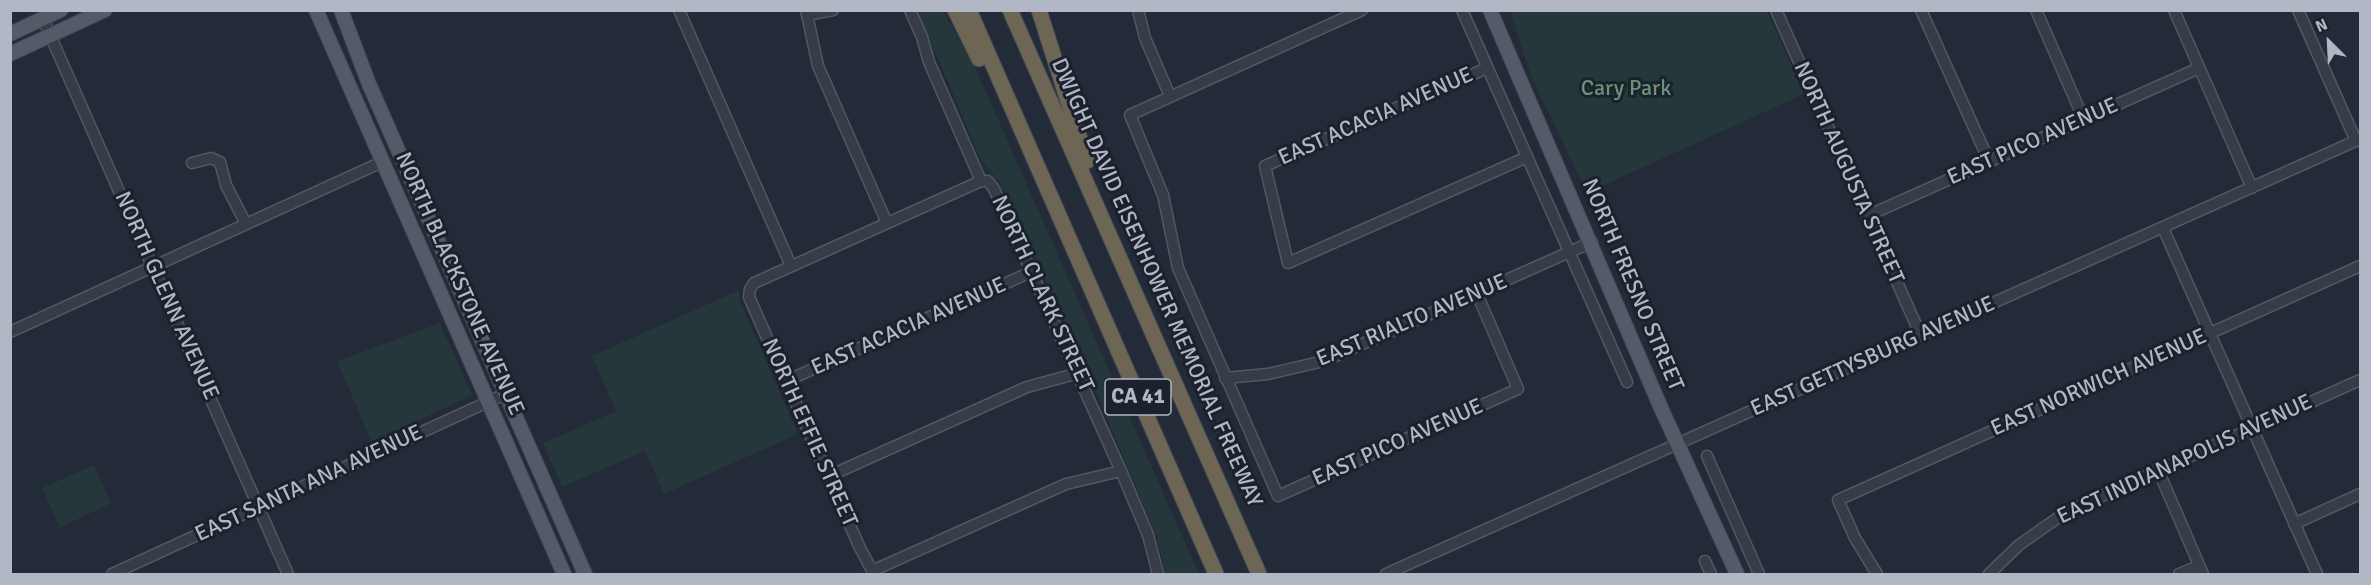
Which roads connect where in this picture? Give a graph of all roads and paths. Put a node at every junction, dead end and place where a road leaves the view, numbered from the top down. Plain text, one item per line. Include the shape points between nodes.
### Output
1 (61, 10) edge
2 (105, 10) edge
3 (316, 10) edge
4 (341, 10) edge
5 (679, 10) edge
6 (833, 10) edge
7 (910, 10) edge
8 (955, 10) edge
9 (969, 10) edge
10 (1010, 10) edge
11 (1039, 10) edge
12 (1138, 10) edge
13 (1362, 10) edge
14 (1462, 10) edge
15 (1490, 10) edge
16 (1776, 10) edge
17 (1921, 10) edge
18 (2036, 10) edge
19 (2174, 10) edge
20 (2298, 10) edge
21 (806, 13) edge
22 (43, 19) junction
23 (10, 34) edge
24 (51, 36) junction
25 (10, 54) edge
26 (338, 61) junction
27 (1487, 68) junction
28 (2199, 68) junction
29 (1170, 96) junction
30 (2084, 120) junction
31 (2358, 140) edge
32 (400, 153) junction
33 (1527, 157) junction
34 (1989, 161) junction
35 (382, 162) junction
36 (192, 163) dead end
37 (985, 181) junction
38 (2252, 188) junction
39 (1867, 216) junction
40 (1061, 219) junction
41 (430, 221) junction
42 (887, 223) junction
43 (246, 224) junction
44 (2163, 228) junction
45 (1111, 235) junction
46 (1592, 242) junction
47 (1570, 252) junction
48 (153, 266) junction
49 (791, 266) junction
50 (2361, 266) edge
51 (1031, 272) junction
52 (1477, 294) junction
53 (10, 332) edge
54 (2210, 333) junction
55 (1920, 336) junction
56 (1079, 373) junction
57 (1225, 378) junction
58 (2361, 380) edge
59 (786, 381) junction
60 (1627, 381) dead end
61 (505, 394) junction
62 (488, 402) junction
63 (2252, 429) junction
64 (1678, 444) junction
65 (1707, 456) dead end
66 (2158, 470) junction
67 (1121, 471) junction
68 (827, 477) junction
69 (2361, 494) edge
70 (257, 507) junction
71 (2294, 524) junction
72 (1705, 561) dead end
73 (2201, 570) edge
74 (873, 573) edge
75 (112, 574) edge
76 (288, 574) edge
77 (564, 574) edge
78 (585, 574) edge
79 (1158, 574) edge
80 (1216, 574) edge
81 (1259, 574) edge
82 (1386, 574) edge
83 (1711, 574) edge
84 (1737, 574) edge
85 (1759, 574) edge
86 (1878, 574) edge
87 (1989, 574) edge
88 (2179, 574) edge
89 (2317, 574) edge

1 - 22 main road
2 - 24 main road
3 - 26 main road, NORTH BLACKSTONE AVENUE
4 - 32 main road, NORTH BLACKSTONE AVENUE
5 - 49 street
6 - 21 street
7 - 37 street, NORTH CLARK STREET via 929,62
8 - 40 highway
9 - 40 highway, CA 41
10 - 45 highway, DWIGHT DAVID EISENHOWER MEMORIAL FREEWAY / CA 41
11 - 45 highway
12 - 29 street via 1145,38
13 - 29 street
14 - 27 street
15 - 46 main road, NORTH FRESNO STREET
16 - 39 street, NORTH AUGUSTA STREET
17 - 34 street
18 - 30 street
19 - 28 street
20 - 31 street
21 - 42 street via 818,66
22 - 23 main road
22 - 24 street, NORTH GLENN AVENUE
24 - 25 main road
24 - 48 street, NORTH GLENN AVENUE
26 - 32 main road via 353,73 386,149
26 - 35 main road, NORTH BLACKSTONE AVENUE
27 - 33 street
27 - 33 street, EAST ACACIA AVENUE via 1265,166 1288,263
28 - 30 street, EAST PICO AVENUE
28 - 38 street
29 - 57 street via 1130,115 1163,195 1178,268
30 - 34 street, EAST PICO AVENUE
31 - 38 street, EAST GETTYSBURG AVENUE
32 - 41 main road, NORTH BLACKSTONE AVENUE
33 - 47 street
34 - 39 street, EAST PICO AVENUE
35 - 41 main road via 396,168 418,215
35 - 43 street
35 - 62 main road, NORTH BLACKSTONE AVENUE
36 - 43 street via 211,158 220,162 226,185
37 - 42 street
37 - 51 street, NORTH CLARK STREET
38 - 44 street, EAST GETTYSBURG AVENUE
39 - 55 street, NORTH AUGUSTA STREET
40 - 80 highway, CA 41
41 - 61 main road, NORTH BLACKSTONE AVENUE
42 - 49 street
43 - 48 street
44 - 54 street
44 - 55 street, EAST GETTYSBURG AVENUE
45 - 81 highway, DWIGHT DAVID EISENHOWER MEMORIAL FREEWAY / CA 41
46 - 47 street, EAST RIALTO AVENUE
46 - 64 main road, NORTH FRESNO STREET
47 - 52 street, EAST RIALTO AVENUE
47 - 60 street
48 - 53 street
48 - 70 street, NORTH GLENN AVENUE
49 - 59 street, NORTH EFFIE STREET via 754,283 749,297
50 - 54 street, EAST NORWICH AVENUE
51 - 56 street, NORTH CLARK STREET
51 - 59 street, EAST ACACIA AVENUE
52 - 57 street, EAST RIALTO AVENUE via 1324,361 1268,374
52 - 57 street, EAST PICO AVENUE via 1518,389 1278,496
54 - 63 street
54 - 86 street, EAST NORWICH AVENUE via 1838,500 1855,538
55 - 64 street, EAST GETTYSBURG AVENUE
56 - 67 street, NORTH CLARK STREET
56 - 68 street via 1027,387
58 - 63 street, EAST INDIANAPOLIS AVENUE
59 - 68 street, NORTH EFFIE STREET
61 - 62 street, EAST SANTA ANA AVENUE
61 - 78 main road, NORTH BLACKSTONE AVENUE
62 - 70 street, EAST SANTA ANA AVENUE
62 - 77 main road, NORTH BLACKSTONE AVENUE
63 - 66 street, EAST INDIANAPOLIS AVENUE
63 - 71 street
64 - 82 street, EAST GETTYSBURG AVENUE
64 - 84 main road, NORTH FRESNO STREET
65 - 85 street
66 - 73 street
66 - 87 street, EAST INDIANAPOLIS AVENUE via 2066,512 2019,544
67 - 74 street via 1066,484
67 - 79 street, NORTH CLARK STREET via 1148,534
68 - 74 street, NORTH EFFIE STREET
69 - 71 street
70 - 75 street, EAST SANTA ANA AVENUE
70 - 76 street, NORTH GLENN AVENUE
71 - 89 street
72 - 83 street
73 - 88 street

